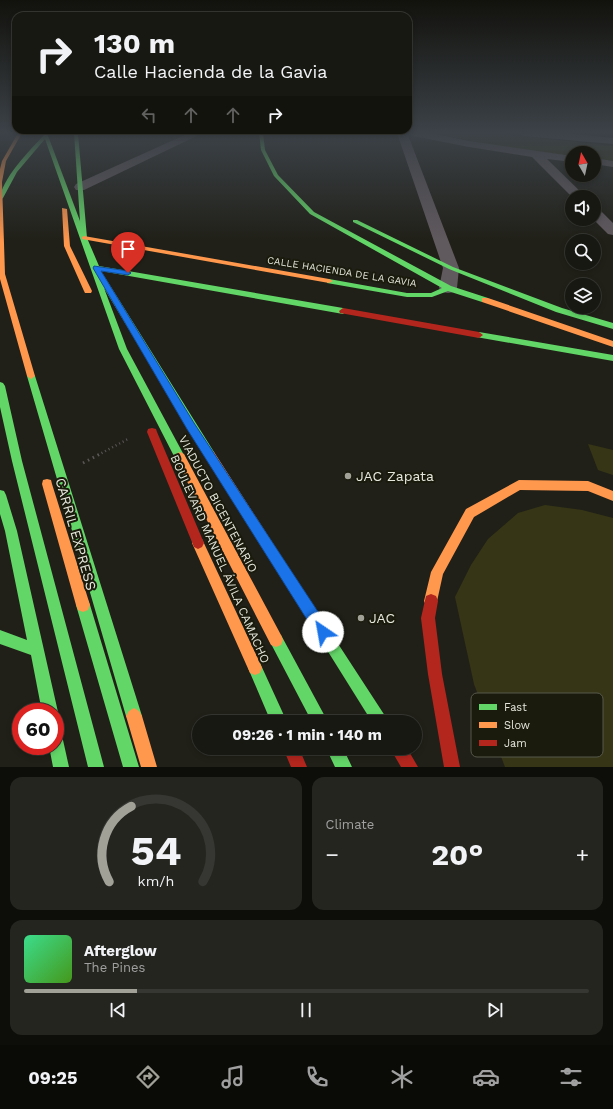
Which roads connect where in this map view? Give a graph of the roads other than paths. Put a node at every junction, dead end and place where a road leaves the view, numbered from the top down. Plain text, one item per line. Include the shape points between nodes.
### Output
1 (3, 169) edge
2 (17, 169) edge
3 (57, 169) edge
4 (61, 169) edge
5 (79, 169) edge
6 (119, 169) edge
7 (272, 169) edge
8 (415, 169) edge
9 (551, 169) edge
10 (2, 182) edge
11 (80, 186) junction
12 (572, 190) edge
13 (0, 198) edge
14 (0, 206) edge
15 (347, 217) dead end
16 (601, 219) edge
17 (613, 231) edge
18 (84, 238) junction
19 (96, 268) junction
20 (451, 268) junction
21 (448, 288) junction
22 (91, 296) dead end
23 (104, 324) dead end
24 (613, 326) edge
25 (613, 344) edge
26 (613, 358) edge
27 (0, 386) edge
28 (137, 396) dead end
29 (149, 425) dead end
30 (45, 476) dead end
31 (0, 495) edge
32 (613, 496) edge
33 (0, 637) edge
34 (38, 651) junction
35 (48, 703) edge
36 (276, 715) edge
37 (316, 715) edge
38 (377, 715) edge
39 (59, 755) edge
40 (294, 755) edge
41 (338, 755) edge
42 (402, 755) edge
43 (61, 767) edge
44 (96, 767) edge
45 (131, 767) edge
46 (149, 767) edge
47 (299, 767) edge
48 (344, 767) edge
49 (410, 767) edge
50 (452, 767) edge

1 - 10 main road
2 - 10 main road, VIADUCTO BICENTENARIO
3 - 37 main road, VIADUCTO BICENTENARIO via 122,349
4 - 22 main road via 66,246
5 - 11 main road
6 - 11 street
7 - 21 main road via 276,176 312,213
8 - 20 street
9 - 12 street
10 - 13 main road, VIADUCTO BICENTENARIO
10 - 14 main road
10 - 46 main road via 2,274
11 - 18 main road
15 - 20 main road
16 - 17 street
18 - 19 main road
18 - 21 main road, CALLE HACIENDA DE LA GAVIA via 408,295 432,295
19 - 26 main road
19 - 38 main road via 191,426
20 - 21 street
20 - 24 main road via 559,310
21 - 25 main road
23 - 28 main road
27 - 44 main road
29 - 36 main road, BOULEVARD MANUEL ÁVILA CAMACHO via 184,512
30 - 45 main road, CARRIL EXPRESS
31 - 34 main road
32 - 50 main road via 588,486 519,485 470,513 437,572 428,618
33 - 34 main road
34 - 35 main road
39 - 43 main road
40 - 47 main road
41 - 48 main road
42 - 49 main road

